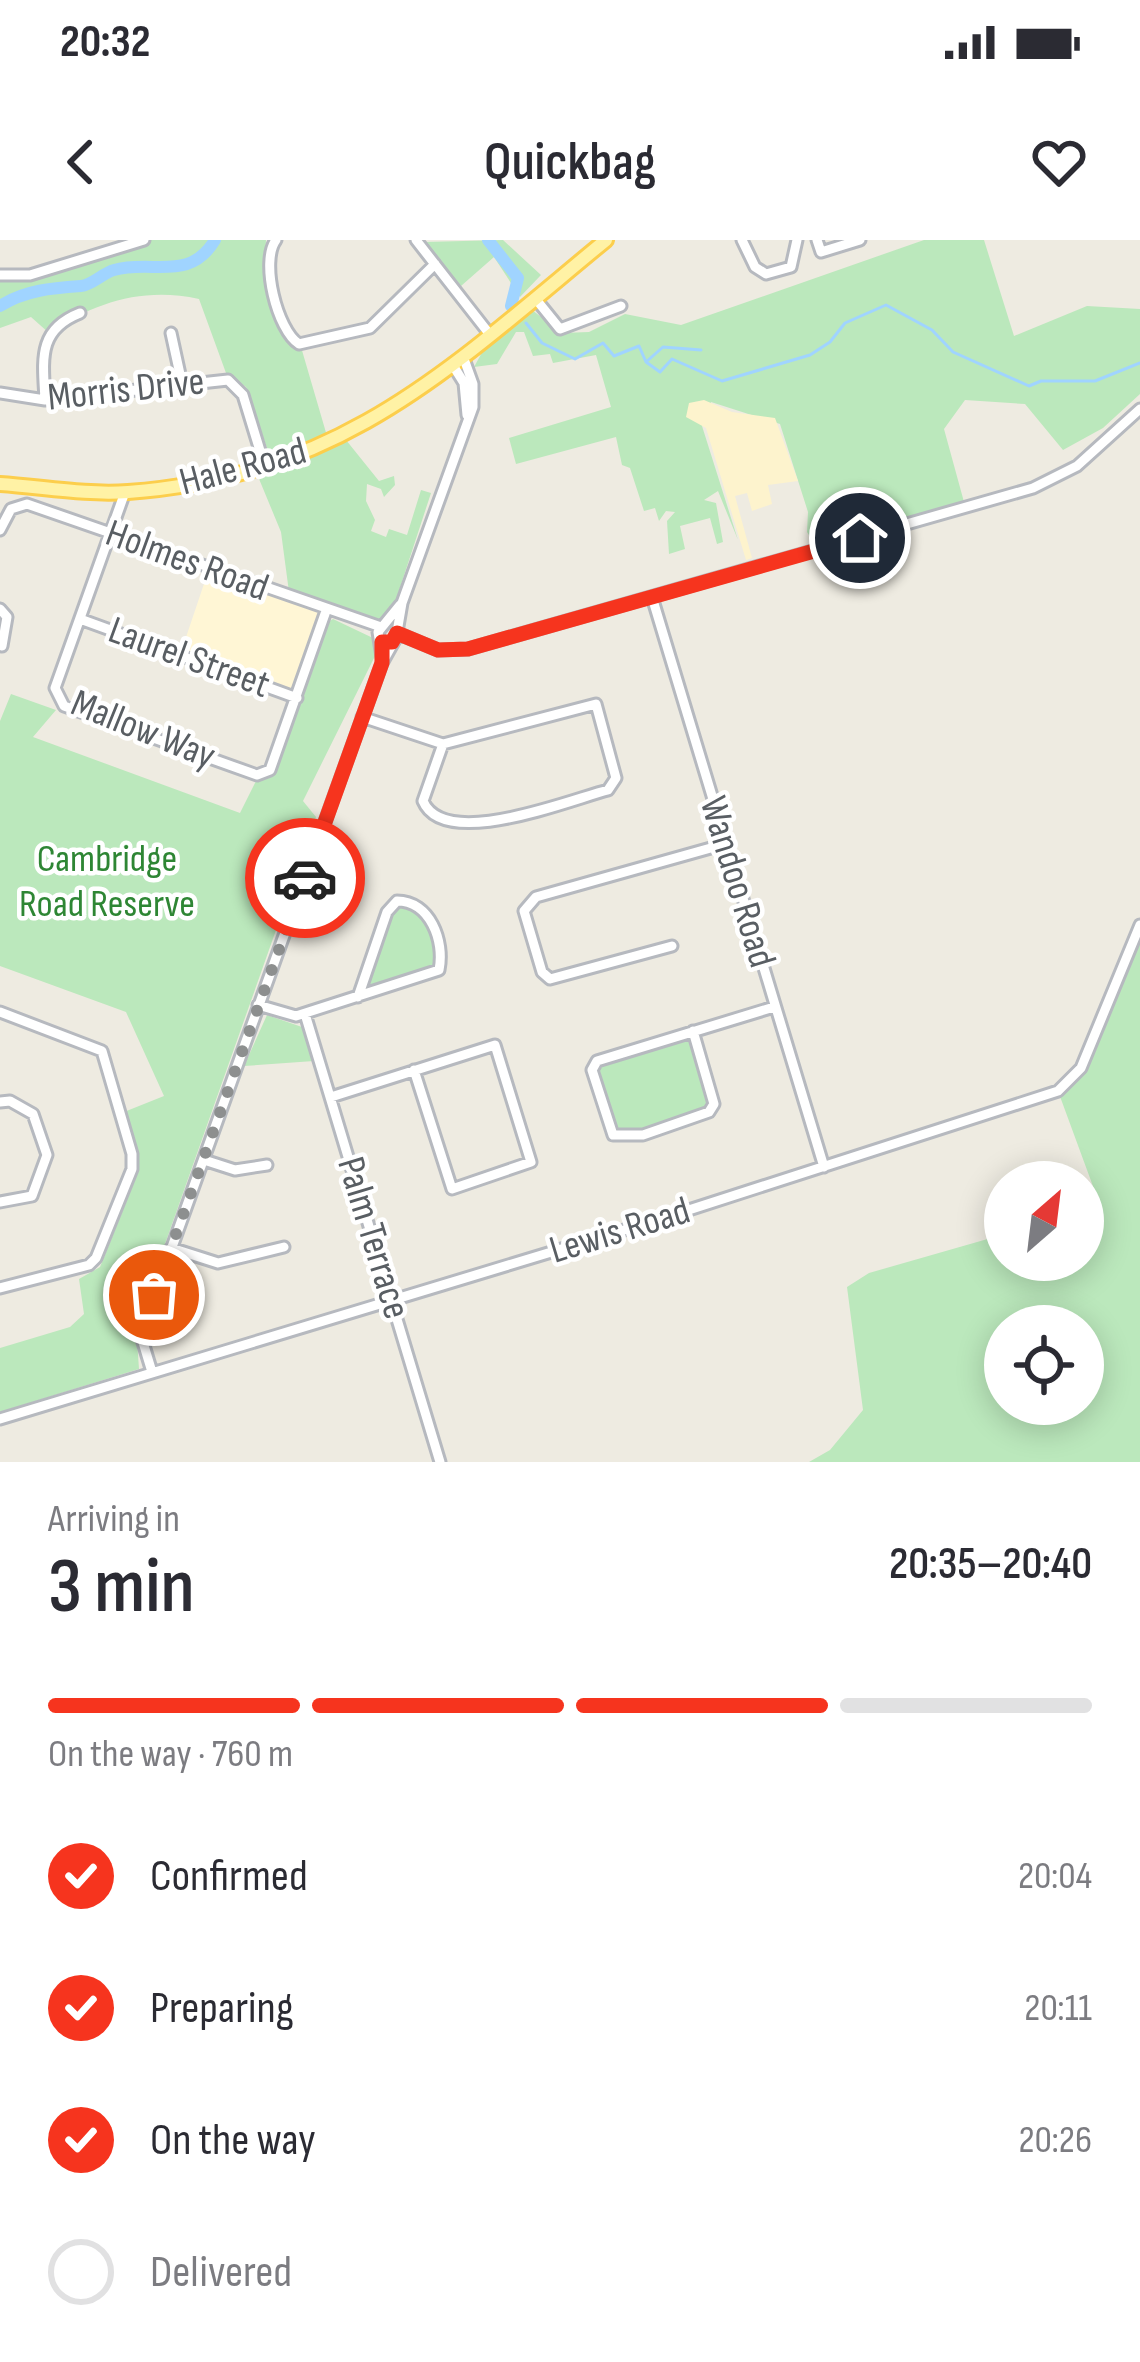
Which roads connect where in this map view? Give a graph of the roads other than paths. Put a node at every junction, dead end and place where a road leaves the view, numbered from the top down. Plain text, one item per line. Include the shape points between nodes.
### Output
1 (80, 240) edge
2 (145, 240) edge
3 (276, 240) edge
4 (416, 240) edge
5 (606, 240) edge
6 (742, 240) edge
7 (797, 240) edge
8 (817, 240) edge
9 (860, 240) edge
10 (86, 257) junction
11 (435, 264) junction
12 (0, 274) edge
13 (535, 298) junction
14 (621, 306) dead end
15 (80, 313) dead end
16 (171, 332) dead end
17 (490, 336) junction
18 (459, 363) junction
19 (183, 388) junction
20 (0, 393) edge
21 (45, 400) junction
22 (1140, 409) edge
23 (265, 467) junction
24 (3, 483) edge
25 (119, 492) junction
26 (0, 530) edge
27 (110, 533) junction
28 (652, 597) junction
29 (326, 611) junction
30 (3, 613) edge
31 (80, 620) junction
32 (388, 635) junction
33 (2, 639) edge
34 (297, 698) junction
35 (362, 717) junction
36 (443, 744) junction
37 (724, 844) junction
38 (1140, 925) edge
39 (672, 946) dead end
40 (358, 997) junction
41 (258, 1005) junction
42 (774, 1006) junction
43 (0, 1012) edge
44 (304, 1014) junction
45 (693, 1031) junction
46 (414, 1070) junction
47 (331, 1097) junction
48 (0, 1102) edge
49 (203, 1160) junction
50 (267, 1166) dead end
51 (824, 1167) junction
52 (0, 1202) edge
53 (284, 1247) dead end
54 (171, 1248) junction
55 (0, 1288) edge
56 (392, 1300) junction
57 (152, 1372) junction
58 (0, 1419) edge
59 (440, 1462) edge

1 - 10 street
2 - 10 street
3 - 11 street via 268,260 286,332 299,344 370,328
4 - 11 street
5 - 13 main road, Hale Road
6 - 7 street via 766,274 794,264
8 - 9 street via 821,252
10 - 12 street via 30,275
11 - 17 street
13 - 14 street via 560,328
13 - 17 main road, Hale Road
15 - 21 street via 44,343
16 - 19 street
17 - 18 main road, Hale Road
18 - 23 main road, Hale Road via 356,430
18 - 32 street via 474,392 467,420
19 - 21 street, Morris Drive
19 - 23 street, Morris Drive via 237,385
20 - 21 street, Morris Drive
22 - 28 street, Holmes Road via 1077,466 1033,488
23 - 25 main road, Hale Road
24 - 25 main road, Hale Road
25 - 27 street, Mallow Way
26 - 27 street, Holmes Road via 17,505
27 - 29 street, Holmes Road
27 - 31 street, Mallow Way
28 - 32 street, Holmes Road via 468,649 438,650
28 - 37 street, Wandoo Road
29 - 32 street, Holmes Road
29 - 34 street
30 - 33 street
31 - 34 street, Laurel Street
31 - 34 street, Mallow Way via 56,688 64,706 256,776 270,770
32 - 35 street
35 - 36 street
35 - 41 street
36 - 36 street via 596,704 616,778 608,790 476,825 446,821 423,801
37 - 39 street via 536,897 524,910 550,979
37 - 42 street, Wandoo Road
38 - 51 street, Lewis Road via 1066,1087
40 - 40 street via 439,970 429,914 419,905 397,901 387,912
40 - 44 street
41 - 44 street
41 - 49 street
42 - 45 street
42 - 51 street, Wandoo Road
43 - 55 street via 102,1051 132,1154 96,1258
44 - 47 street, Palm Terrace
45 - 45 street via 597,1061 592,1070 613,1135 643,1135 709,1112 714,1104
46 - 46 street via 496,1045 531,1162 452,1189
46 - 47 street
47 - 56 street, Palm Terrace
48 - 52 street via 33,1114 47,1155 32,1196
49 - 50 street via 235,1170
49 - 54 street
51 - 56 street, Lewis Road
53 - 54 street via 218,1264
54 - 57 street via 142,1335
56 - 57 street, Lewis Road
56 - 59 street, Palm Terrace
57 - 58 street, Lewis Road

